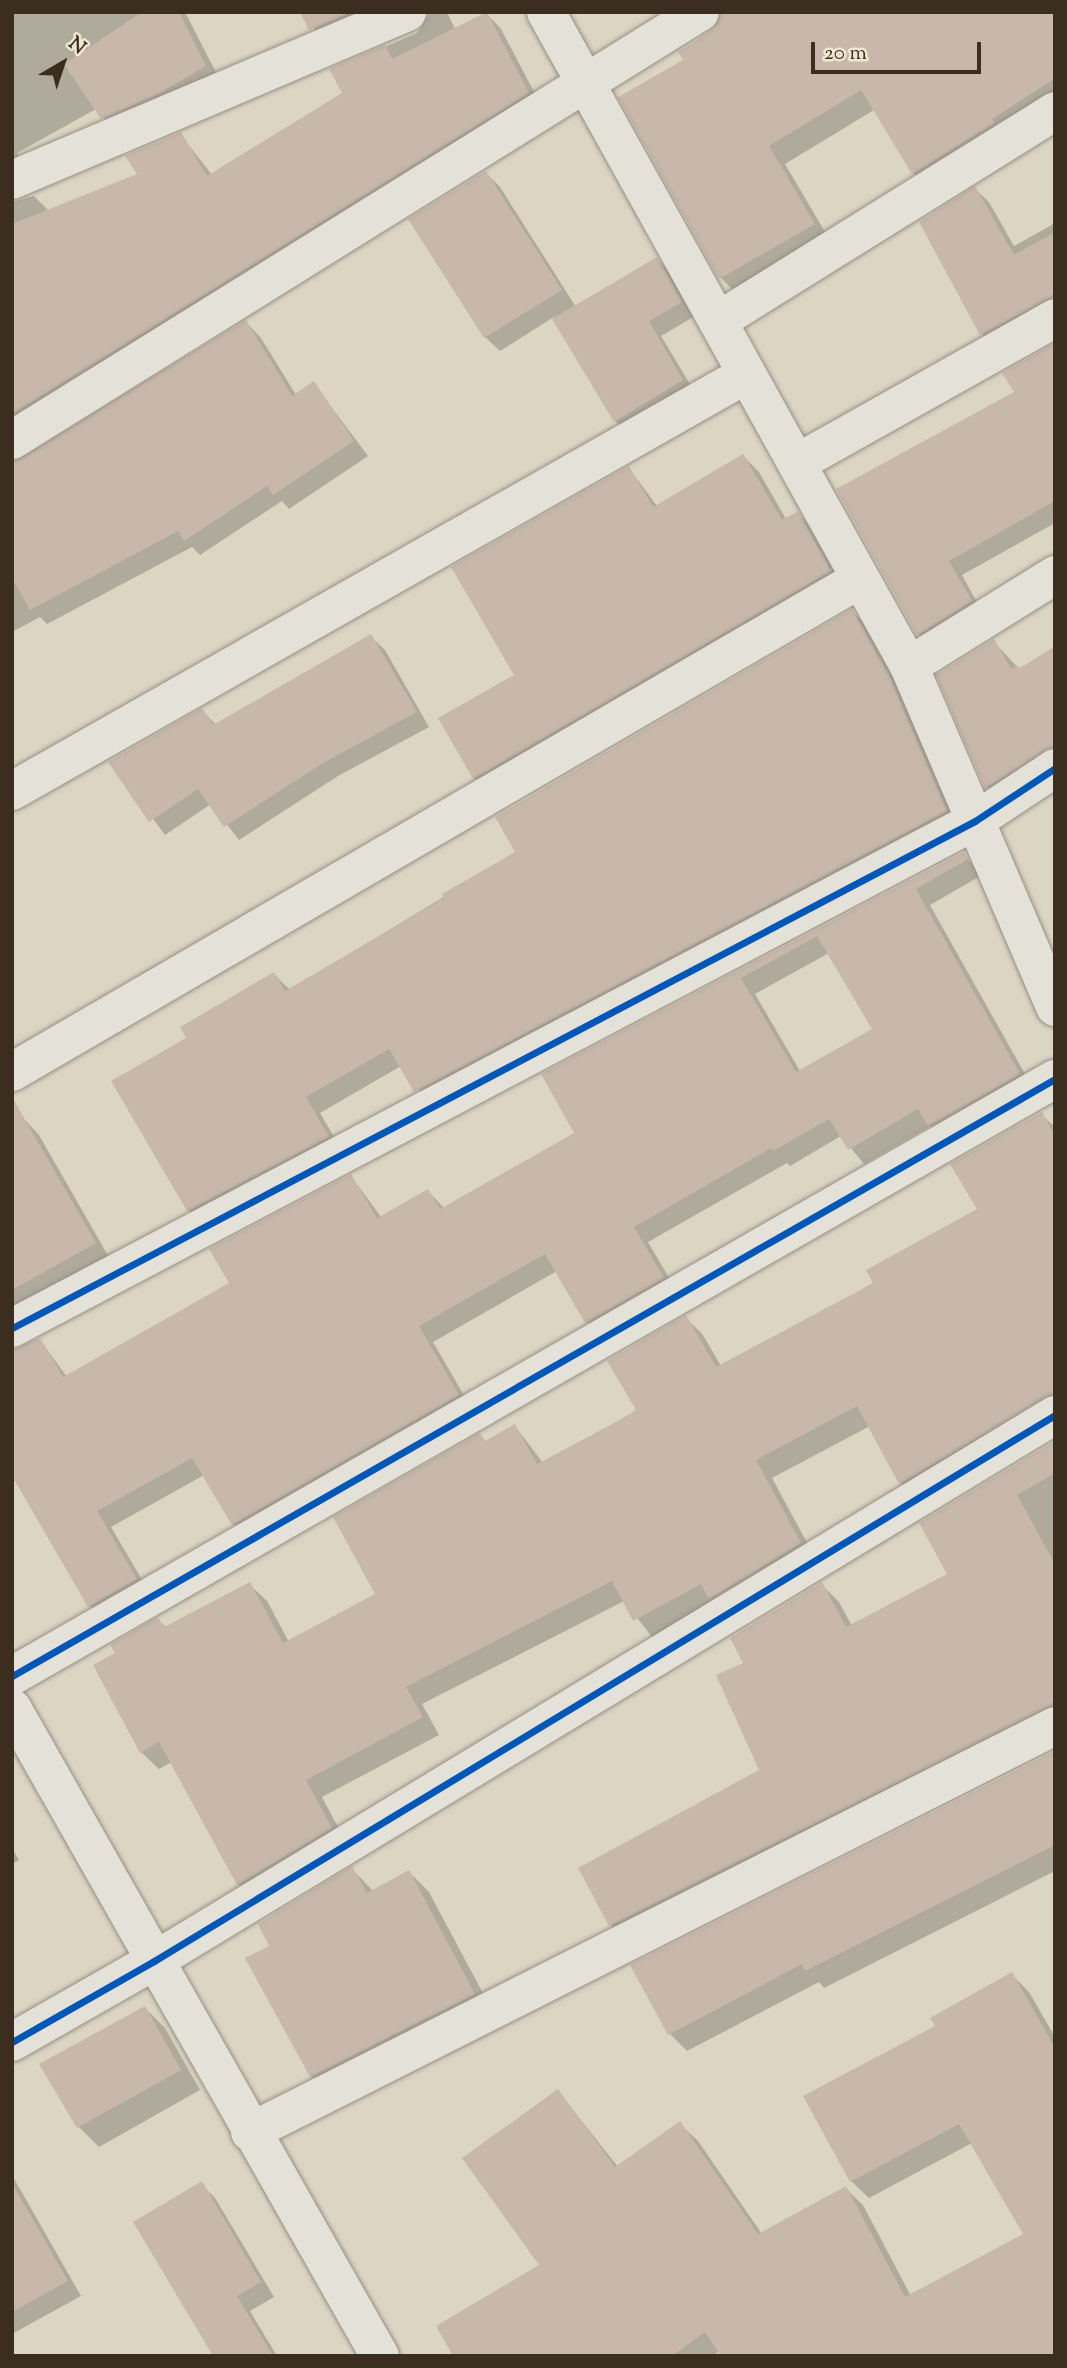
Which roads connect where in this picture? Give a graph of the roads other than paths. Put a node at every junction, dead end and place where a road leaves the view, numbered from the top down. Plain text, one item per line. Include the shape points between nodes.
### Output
1 (407, 12) edge
2 (546, 12) edge
3 (701, 12) edge
4 (585, 83) junction
5 (1055, 111) edge
6 (12, 180) edge
7 (1055, 318) edge
8 (718, 321) junction
9 (747, 374) junction
10 (12, 440) edge
11 (797, 463) junction
12 (1055, 576) edge
13 (860, 579) junction
14 (909, 666) junction
15 (1055, 768) edge
16 (12, 791) edge
17 (975, 821) junction
18 (1055, 1007) edge
19 (12, 1072) edge
20 (1055, 1079) edge
21 (12, 1328) edge
22 (1055, 1415) edge
23 (12, 1676) edge
24 (12, 1708) edge
25 (1055, 1726) edge
26 (154, 1961) junction
27 (12, 2042) edge
28 (250, 2132) junction
29 (380, 2356) edge

1 - 6 street
2 - 4 street
3 - 4 street
4 - 8 street
4 - 10 street
5 - 8 street
7 - 11 street
8 - 9 street
9 - 11 street
9 - 16 street
11 - 13 street
12 - 14 street
13 - 14 street
13 - 19 street
14 - 17 street
15 - 17 street
17 - 18 street
17 - 21 street
20 - 23 street
22 - 26 street
24 - 26 street
25 - 28 street
26 - 27 street
26 - 28 street
28 - 29 street

